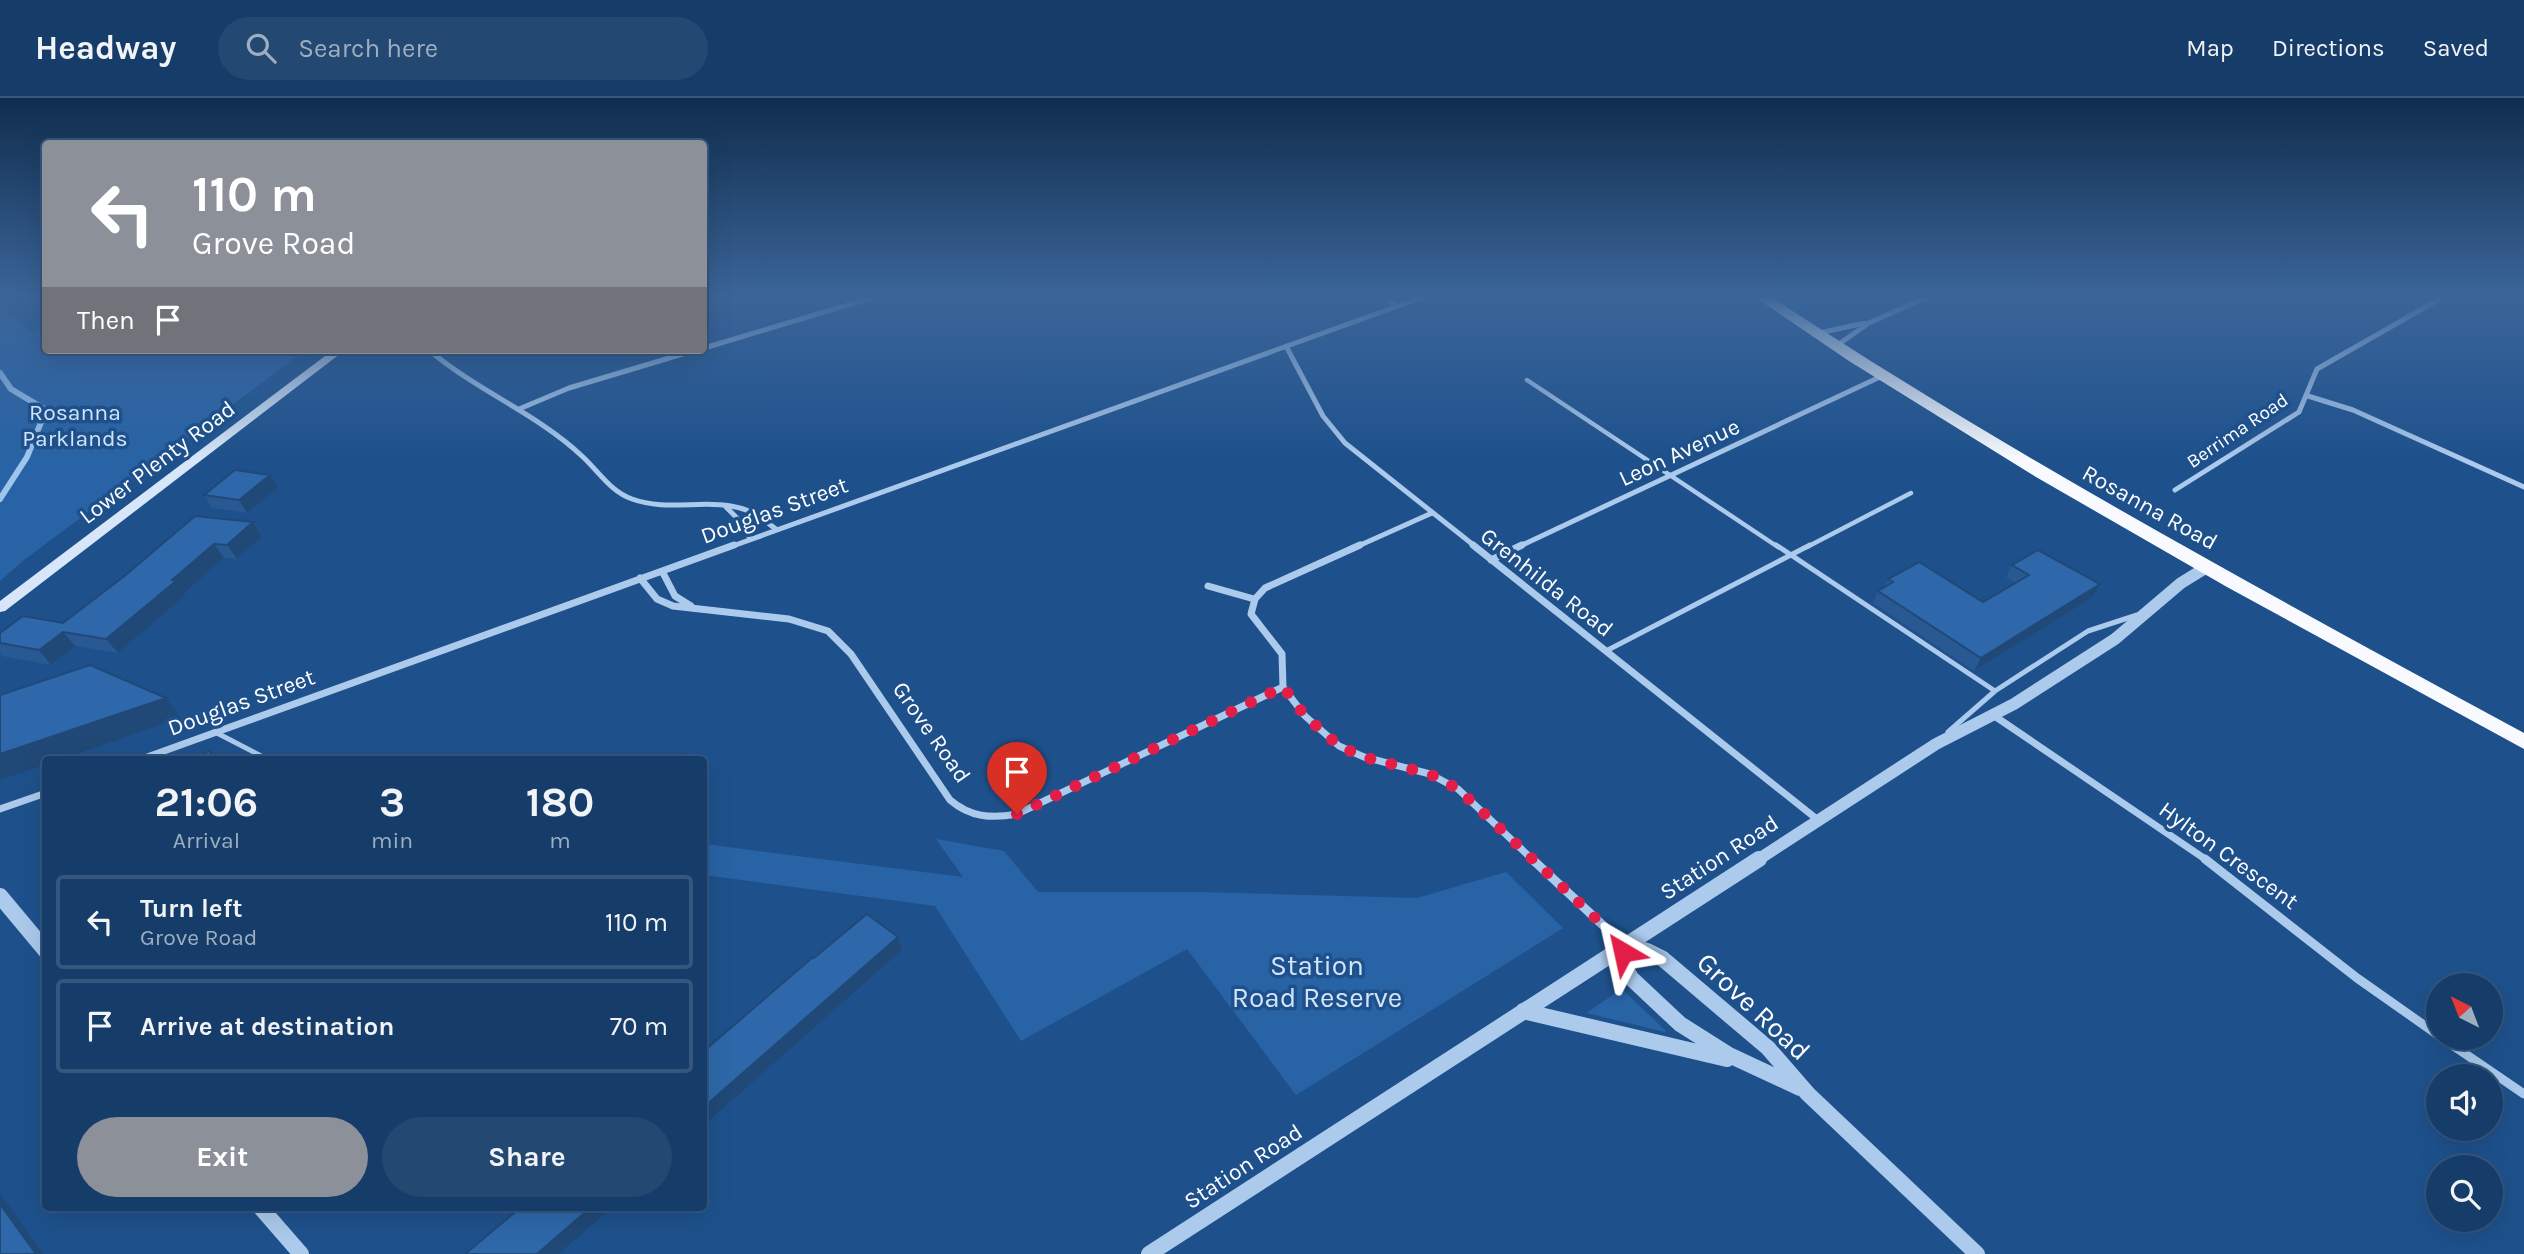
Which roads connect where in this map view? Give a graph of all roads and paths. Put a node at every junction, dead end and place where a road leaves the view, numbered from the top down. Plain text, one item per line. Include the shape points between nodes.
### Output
1 (1272, 351) edge
2 (1289, 351) edge
3 (1843, 351) edge
4 (2349, 351) edge
5 (335, 354) edge
6 (433, 354) edge
7 (683, 354) edge
8 (1882, 376) junction
9 (1528, 380) dead end
10 (2308, 396) junction
11 (519, 409) junction
12 (1671, 474) junction
13 (2524, 487) edge
14 (2175, 490) dead end
15 (1911, 493) dead end
16 (725, 507) junction
17 (1432, 513) junction
18 (776, 529) junction
19 (750, 538) junction
20 (1791, 554) junction
21 (1491, 560) junction
22 (2207, 567) junction
23 (662, 570) junction
24 (640, 578) junction
25 (1208, 586) dead end
26 (1254, 599) junction
27 (691, 607) junction
28 (0, 608) edge
29 (2149, 612) junction
30 (1606, 651) junction
31 (1283, 687) junction
32 (1995, 691) junction
33 (1978, 705) junction
34 (1993, 715) junction
35 (215, 732) junction
36 (2524, 742) edge
37 (1936, 744) junction
38 (150, 756) edge
39 (261, 756) edge
40 (42, 794) edge
41 (0, 809) edge
42 (1818, 820) junction
43 (0, 896) edge
44 (1624, 945) junction
45 (42, 946) edge
46 (1522, 1012) junction
47 (2426, 1027) edge
48 (2460, 1050) edge
49 (1748, 1064) junction
50 (1808, 1094) junction
51 (2524, 1094) edge
52 (264, 1211) edge
53 (301, 1254) edge
54 (1149, 1254) edge
55 (1977, 1254) edge

1 - 18 street, Douglas Street
2 - 17 street, Grenhilda Road via 1336,434
3 - 8 highway, Rosanna Road
4 - 10 street, Berrima Road via 2317,369
5 - 28 main road, Lower Plenty Road
6 - 11 street via 458,376
7 - 11 street via 569,388
8 - 12 street, Leon Avenue
8 - 22 highway, Rosanna Road via 1988,443
9 - 12 lane
10 - 13 street via 2353,410
10 - 14 street, Berrima Road via 2299,412
11 - 16 street via 574,448 622,495 653,505
12 - 20 lane
12 - 21 street, Leon Avenue
15 - 20 lane
16 - 18 street via 748,510
16 - 19 street
17 - 21 street, Grenhilda Road
17 - 26 street via 1275,583
18 - 19 street, Douglas Street
19 - 23 street, Douglas Street
20 - 30 lane
20 - 32 lane
21 - 30 street, Grenhilda Road
22 - 29 street, Station Road
22 - 36 highway, Rosanna Road
23 - 24 street, Douglas Street
23 - 27 street via 675,596
24 - 27 street, Grove Road via 657,599
24 - 35 street, Douglas Street
25 - 26 street
26 - 31 street via 1254,621 1281,651
27 - 31 street, Grove Road via 789,619 835,636 950,800 976,816 1017,814
29 - 32 lane via 2088,631
29 - 34 street, Station Road via 2115,639
30 - 42 street, Grenhilda Road
31 - 44 street, Grove Road via 1305,716 1339,746 1430,774 1458,789
32 - 33 lane
33 - 34 lane
33 - 37 lane
34 - 37 street, Station Road
34 - 47 street, Hylton Crescent via 2216,866
35 - 38 street, Douglas Street
35 - 39 lane
37 - 42 street, Station Road
40 - 41 street
42 - 44 street, Station Road
43 - 45 street
44 - 46 street, Station Road
44 - 49 street, Grove Road via 1624,965 1644,992 1693,1034
44 - 50 street, Grove Road via 1656,955 1678,971 1768,1048
46 - 49 street
46 - 54 street, Station Road
48 - 51 street
49 - 50 street, Grove Road
50 - 55 street, Grove Road
52 - 53 street

